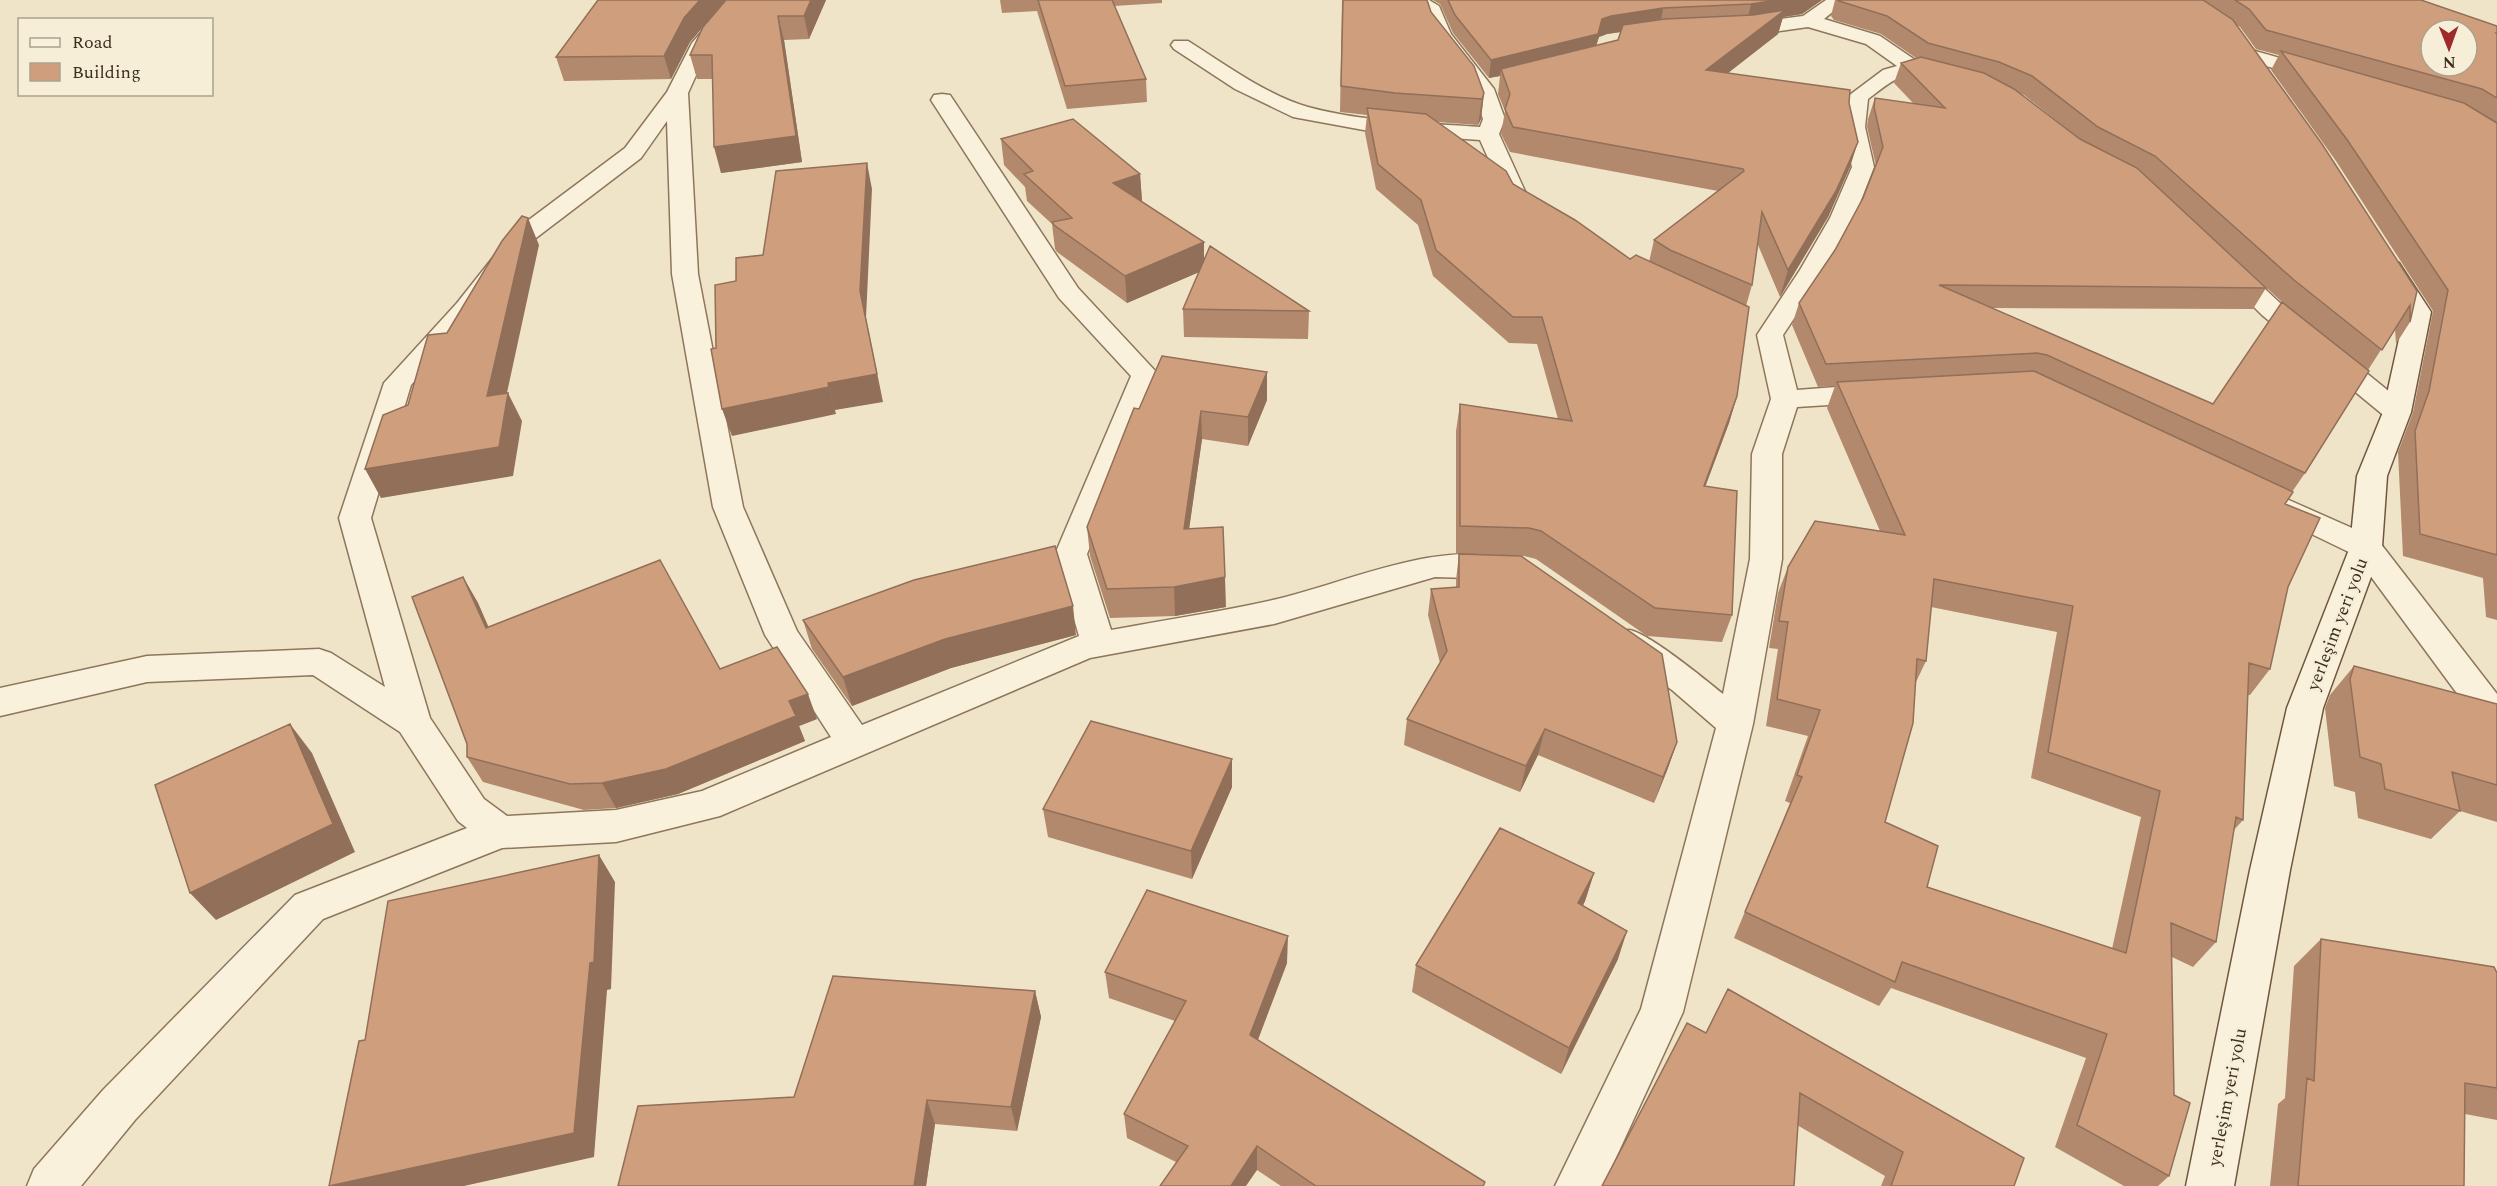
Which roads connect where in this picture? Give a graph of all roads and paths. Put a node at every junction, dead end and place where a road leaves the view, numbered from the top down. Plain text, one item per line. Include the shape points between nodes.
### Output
1 (740, 0) edge
2 (1416, 0) edge
3 (1838, 0) edge
4 (1809, 21) junction
5 (1715, 32) edge
6 (1181, 45) dead end
7 (1914, 68) junction
8 (2337, 81) edge
9 (1964, 82) edge
10 (677, 93) junction
11 (2276, 94) edge
12 (942, 100) dead end
13 (1488, 134) junction
14 (1547, 219) edge
15 (2373, 242) edge
16 (2204, 246) edge
17 (1898, 391) edge
18 (1785, 399) junction
19 (2397, 411) junction
20 (2253, 494) edge
21 (2366, 547) junction
22 (1533, 575) edge
23 (1602, 625) edge
24 (1098, 644) junction
25 (0, 702) edge
26 (2497, 720) edge
27 (413, 723) junction
28 (1736, 724) junction
29 (854, 742) junction
30 (500, 832) junction
31 (51, 1186) edge
32 (1579, 1186) edge
33 (2210, 1186) edge

1 - 10 street via 699,47
2 - 13 street via 1432,10 1441,35 1494,86 1494,119
3 - 4 street
4 - 5 street
4 - 7 street via 1873,40
6 - 13 street via 1242,86 1301,112 1380,126
7 - 9 street
7 - 18 street via 1890,74 1858,97 1854,127 1863,167 1842,218 1813,270 1759,331
8 - 11 street via 2240,44
10 - 27 street via 633,153 523,236 466,309 398,383 355,518
10 - 29 street via 685,274 728,507 782,635
12 - 24 street via 1068,293 1145,375 1071,554
13 - 14 street via 1518,202
15 - 19 street, yerleşim yeri yolu via 2418,312
16 - 19 street via 2271,309
17 - 18 street
18 - 28 street via 1767,454 1766,559
19 - 21 street, yerleşim yeri yolu via 2372,476
20 - 21 street
21 - 26 street
21 - 33 street, yerleşim yeri yolu via 2305,708
22 - 24 street via 1524,569 1435,566 1274,612
23 - 28 street via 1684,681
24 - 29 street
25 - 27 street via 147,669 319,662
27 - 30 street via 471,810
28 - 32 street via 1662,1012
29 - 30 street via 707,805 616,826
30 - 31 street via 309,907 119,1106

